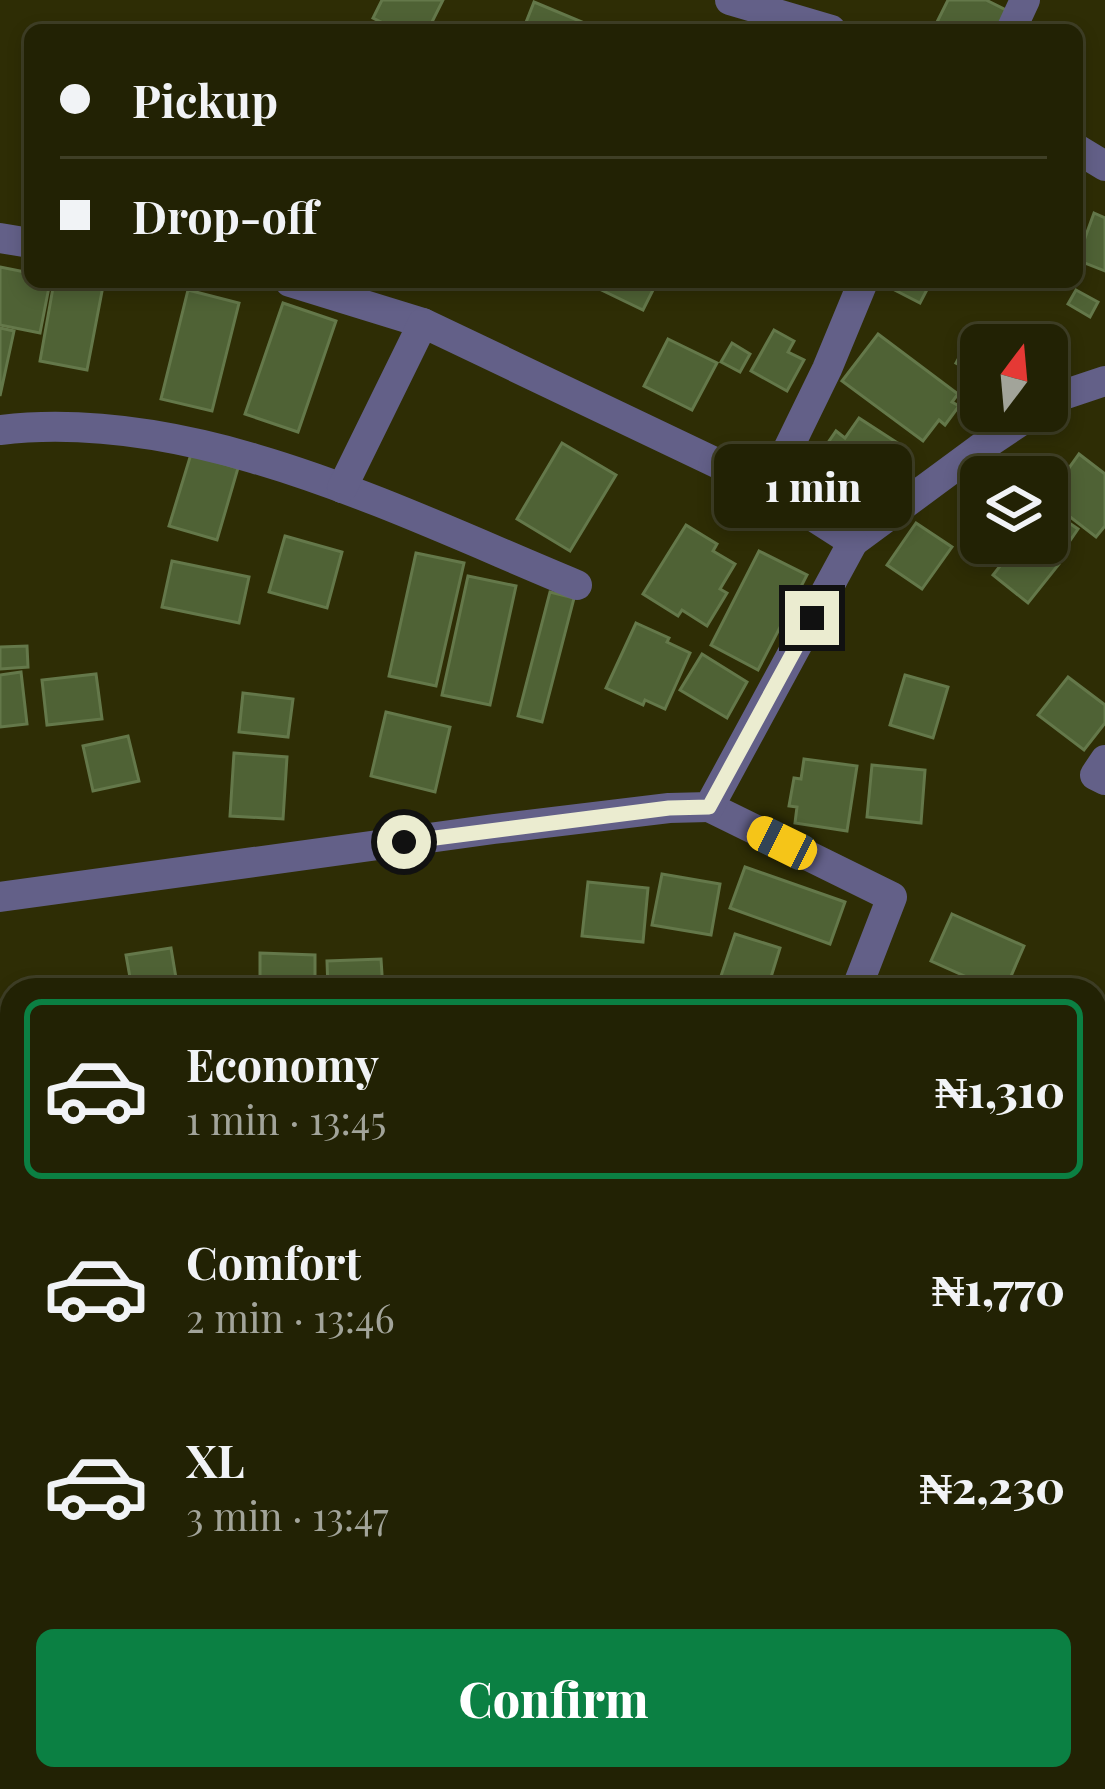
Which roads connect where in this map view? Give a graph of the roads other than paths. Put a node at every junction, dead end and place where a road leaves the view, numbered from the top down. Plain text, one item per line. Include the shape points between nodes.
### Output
1 (730, 0) edge
2 (811, 24) edge
3 (309, 288) edge
4 (860, 288) edge
5 (423, 323) junction
6 (1105, 381) edge
7 (1068, 393) edge
8 (0, 430) edge
9 (1004, 432) edge
10 (342, 488) junction
11 (769, 488) junction
12 (854, 542) junction
13 (577, 585) dead end
14 (1105, 760) edge
15 (1105, 780) edge
16 (709, 807) junction
17 (0, 897) edge
18 (861, 978) edge

1 - 2 street
3 - 5 street
4 - 11 street
5 - 10 street
5 - 11 street
6 - 7 street
8 - 10 street via 110,429 227,450
9 - 12 street
10 - 13 street
11 - 12 street
12 - 16 street
14 - 15 street via 1095,775
16 - 17 street
16 - 18 street via 892,897

